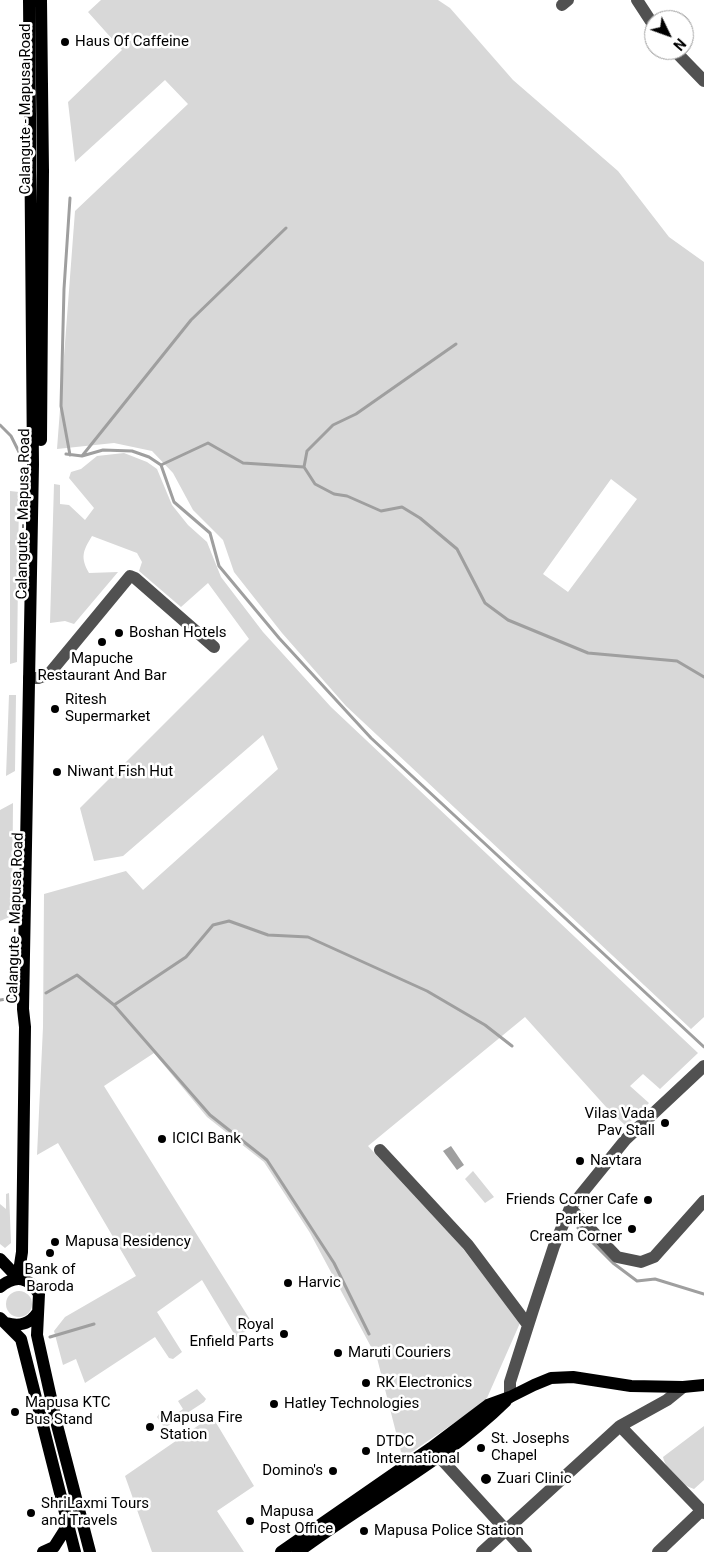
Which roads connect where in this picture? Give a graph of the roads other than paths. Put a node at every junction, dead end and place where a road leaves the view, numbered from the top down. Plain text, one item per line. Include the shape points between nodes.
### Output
1 (29, 0) edge
2 (41, 0) edge
3 (637, 0) edge
4 (644, 11) edge
5 (684, 60) edge
6 (704, 81) edge
7 (214, 647) dead end
8 (34, 678) junction
9 (704, 1066) edge
10 (380, 1150) dead end
11 (704, 1201) edge
12 (570, 1208) junction
13 (0, 1259) edge
14 (18, 1278) junction
15 (0, 1287) edge
16 (38, 1312) junction
17 (3, 1320) edge
18 (528, 1325) junction
19 (704, 1385) edge
20 (683, 1387) junction
21 (510, 1397) junction
22 (620, 1426) junction
23 (434, 1452) junction
24 (703, 1512) edge
25 (68, 1524) junction
26 (506, 1530) junction
27 (42, 1552) edge
28 (75, 1552) edge
29 (90, 1552) edge
30 (281, 1552) edge
31 (298, 1552) edge
32 (482, 1552) edge
33 (526, 1552) edge
34 (658, 1552) edge

1 - 8 main road, Calangute - Mapusa Road
2 - 8 main road, Calangute - Mapusa Road via 43,268
3 - 4 street
5 - 6 street
7 - 8 street via 130,576 49,674
8 - 14 main road, Calangute - Mapusa Road via 23,1009 22,1252
9 - 12 street via 626,1139
10 - 18 street via 468,1245
11 - 12 street via 654,1257 641,1262 617,1257
12 - 18 street
13 - 14 main road
14 - 15 main road
14 - 16 main road via 26,1280 39,1294
16 - 17 main road via 21,1325
16 - 29 main road via 37,1335
17 - 25 main road via 21,1339
18 - 21 street via 510,1382
19 - 20 main road
20 - 21 main road via 631,1386 573,1377 552,1378
20 - 22 street via 667,1400
21 - 23 main road via 488,1405
22 - 24 street
22 - 26 street
23 - 26 street
23 - 30 main road
23 - 31 main road
24 - 34 street
25 - 27 main road via 54,1546
25 - 28 main road
26 - 32 street
26 - 33 street

